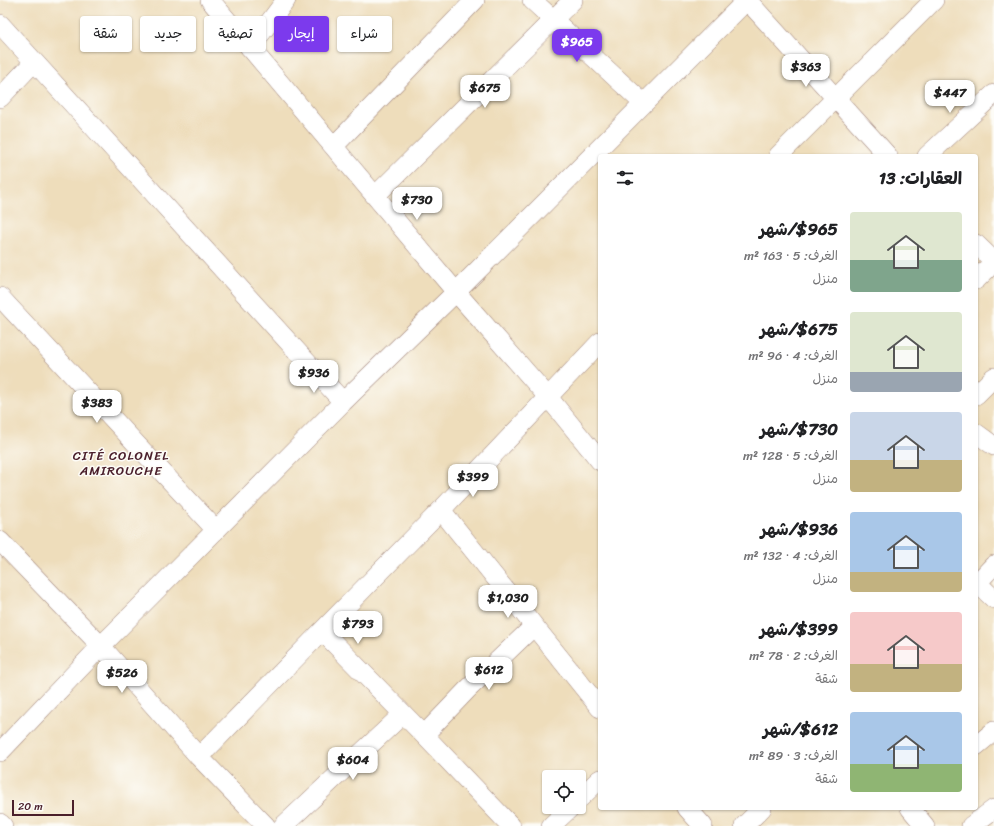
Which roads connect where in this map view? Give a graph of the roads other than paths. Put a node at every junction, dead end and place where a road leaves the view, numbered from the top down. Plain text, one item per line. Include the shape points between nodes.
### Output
1 (210, 0) edge
2 (286, 0) edge
3 (475, 0) edge
4 (532, 0) edge
5 (573, 0) edge
6 (747, 0) edge
7 (934, 0) edge
8 (223, 16) edge
9 (553, 20) junction
10 (0, 24) edge
11 (266, 27) edge
12 (253, 52) edge
13 (33, 63) junction
14 (994, 94) edge
15 (0, 98) edge
16 (835, 98) junction
17 (643, 103) junction
18 (334, 146) junction
19 (780, 154) edge
20 (886, 154) edge
21 (930, 154) edge
22 (376, 195) junction
23 (978, 246) edge
24 (994, 262) edge
25 (978, 278) edge
26 (456, 292) junction
27 (0, 297) edge
28 (598, 344) edge
29 (994, 377) edge
30 (978, 393) edge
31 (548, 397) junction
32 (343, 402) junction
33 (978, 434) edge
34 (994, 446) edge
35 (598, 459) edge
36 (441, 510) junction
37 (216, 530) junction
38 (0, 541) edge
39 (994, 565) edge
40 (978, 581) edge
41 (978, 585) edge
42 (994, 599) edge
43 (533, 627) junction
44 (322, 631) junction
45 (101, 646) junction
46 (598, 706) edge
47 (403, 714) junction
48 (994, 731) edge
49 (424, 735) junction
50 (978, 744) edge
51 (0, 752) edge
52 (199, 757) junction
53 (598, 782) edge
54 (586, 793) edge
55 (994, 809) edge
56 (689, 810) edge
57 (760, 810) edge
58 (912, 810) edge
59 (564, 814) edge
60 (0, 823) edge
61 (3, 826) edge
62 (266, 826) edge
63 (283, 826) edge
64 (511, 826) edge
65 (551, 826) edge
66 (703, 826) edge
67 (744, 826) edge
68 (925, 826) edge
69 (971, 826) edge

1 - 8 street
2 - 11 street
3 - 18 street
4 - 9 street
5 - 9 street
6 - 16 street
6 - 17 street
7 - 16 street
9 - 17 street
9 - 22 street
10 - 13 street
12 - 18 street
13 - 15 street
13 - 32 street
14 - 21 street
16 - 19 street
16 - 20 street
17 - 26 street
18 - 22 street
22 - 26 street
23 - 24 street
24 - 25 street
26 - 31 street
26 - 32 street
27 - 37 street
28 - 31 street
29 - 30 street
31 - 35 street
31 - 36 street
32 - 37 street
33 - 34 street
36 - 43 street
36 - 44 street
37 - 45 street
38 - 45 street
39 - 40 street
41 - 42 street
43 - 46 street
43 - 49 street
44 - 47 street
44 - 52 street
45 - 51 street
45 - 52 street
47 - 49 street
47 - 63 street
48 - 50 street
49 - 64 street
52 - 62 street
53 - 54 street
55 - 69 street
56 - 66 street
57 - 67 street
58 - 68 street
59 - 65 street
60 - 61 street

